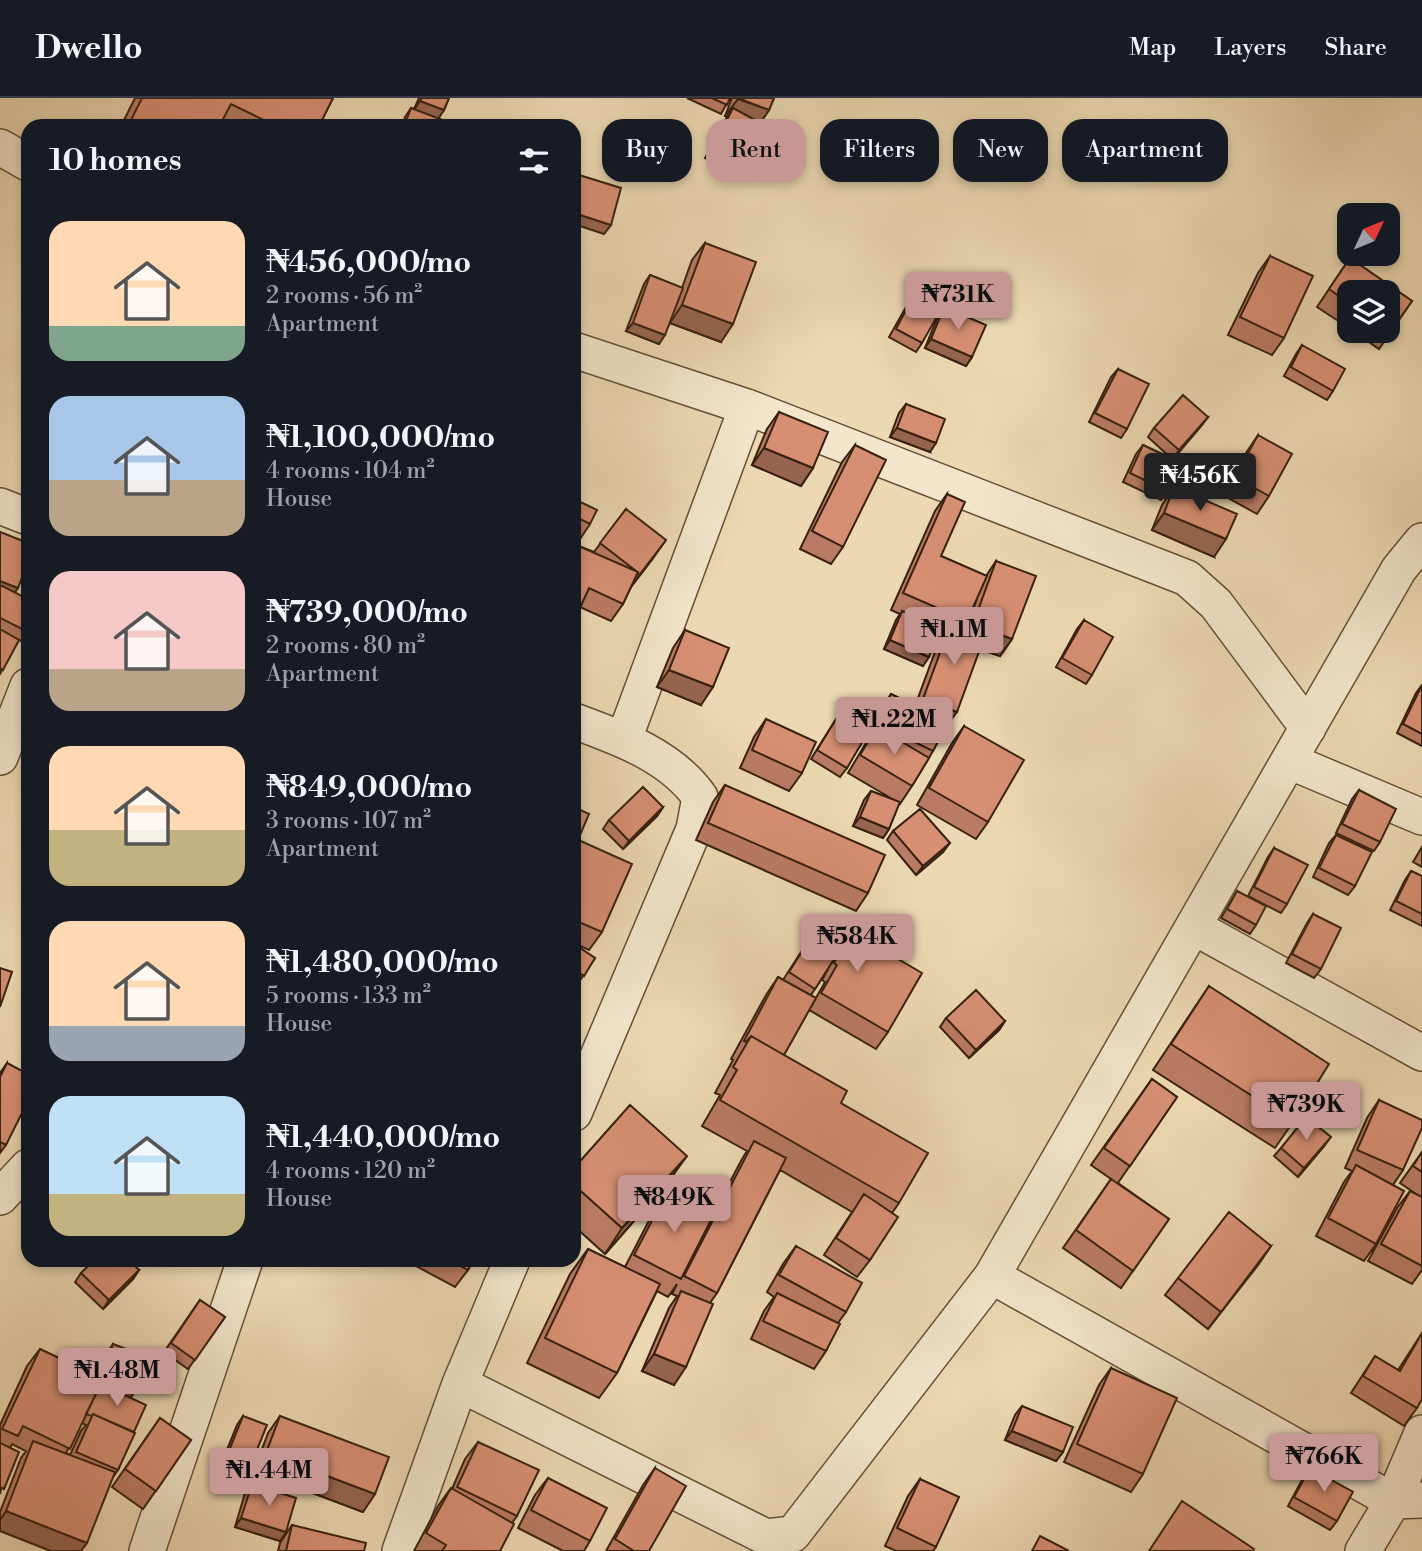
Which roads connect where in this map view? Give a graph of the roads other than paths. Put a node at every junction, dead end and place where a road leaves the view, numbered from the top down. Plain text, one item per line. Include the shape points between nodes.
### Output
1 (0, 147) edge
2 (21, 159) edge
3 (581, 352) edge
4 (747, 407) junction
5 (0, 506) edge
6 (21, 514) edge
7 (1422, 541) edge
8 (21, 697) edge
9 (6, 719) edge
10 (581, 724) edge
11 (1308, 728) junction
12 (624, 739) junction
13 (0, 757) edge
14 (1289, 761) junction
15 (1422, 817) edge
16 (1194, 927) junction
17 (1422, 1053) edge
18 (581, 1096) edge
19 (21, 1174) edge
20 (0, 1197) edge
21 (243, 1267) edge
22 (509, 1267) edge
23 (992, 1276) junction
24 (460, 1384) junction
25 (1422, 1433) edge
26 (1408, 1501) edge
27 (763, 1544) edge
28 (146, 1551) edge
29 (400, 1551) edge
30 (1363, 1551) edge

1 - 2 street
3 - 4 street
4 - 11 street via 1187,578 1216,604
4 - 12 street
5 - 6 street
7 - 11 street via 1399,569
8 - 9 street
9 - 13 street
10 - 12 street
11 - 14 street
12 - 18 street via 685,776 701,797 694,829
14 - 15 street
14 - 16 street
16 - 17 street
16 - 23 street
19 - 20 street
21 - 28 street
22 - 24 street
23 - 26 street
23 - 27 street via 793,1534
24 - 27 street
24 - 29 street
25 - 26 street
26 - 30 street

